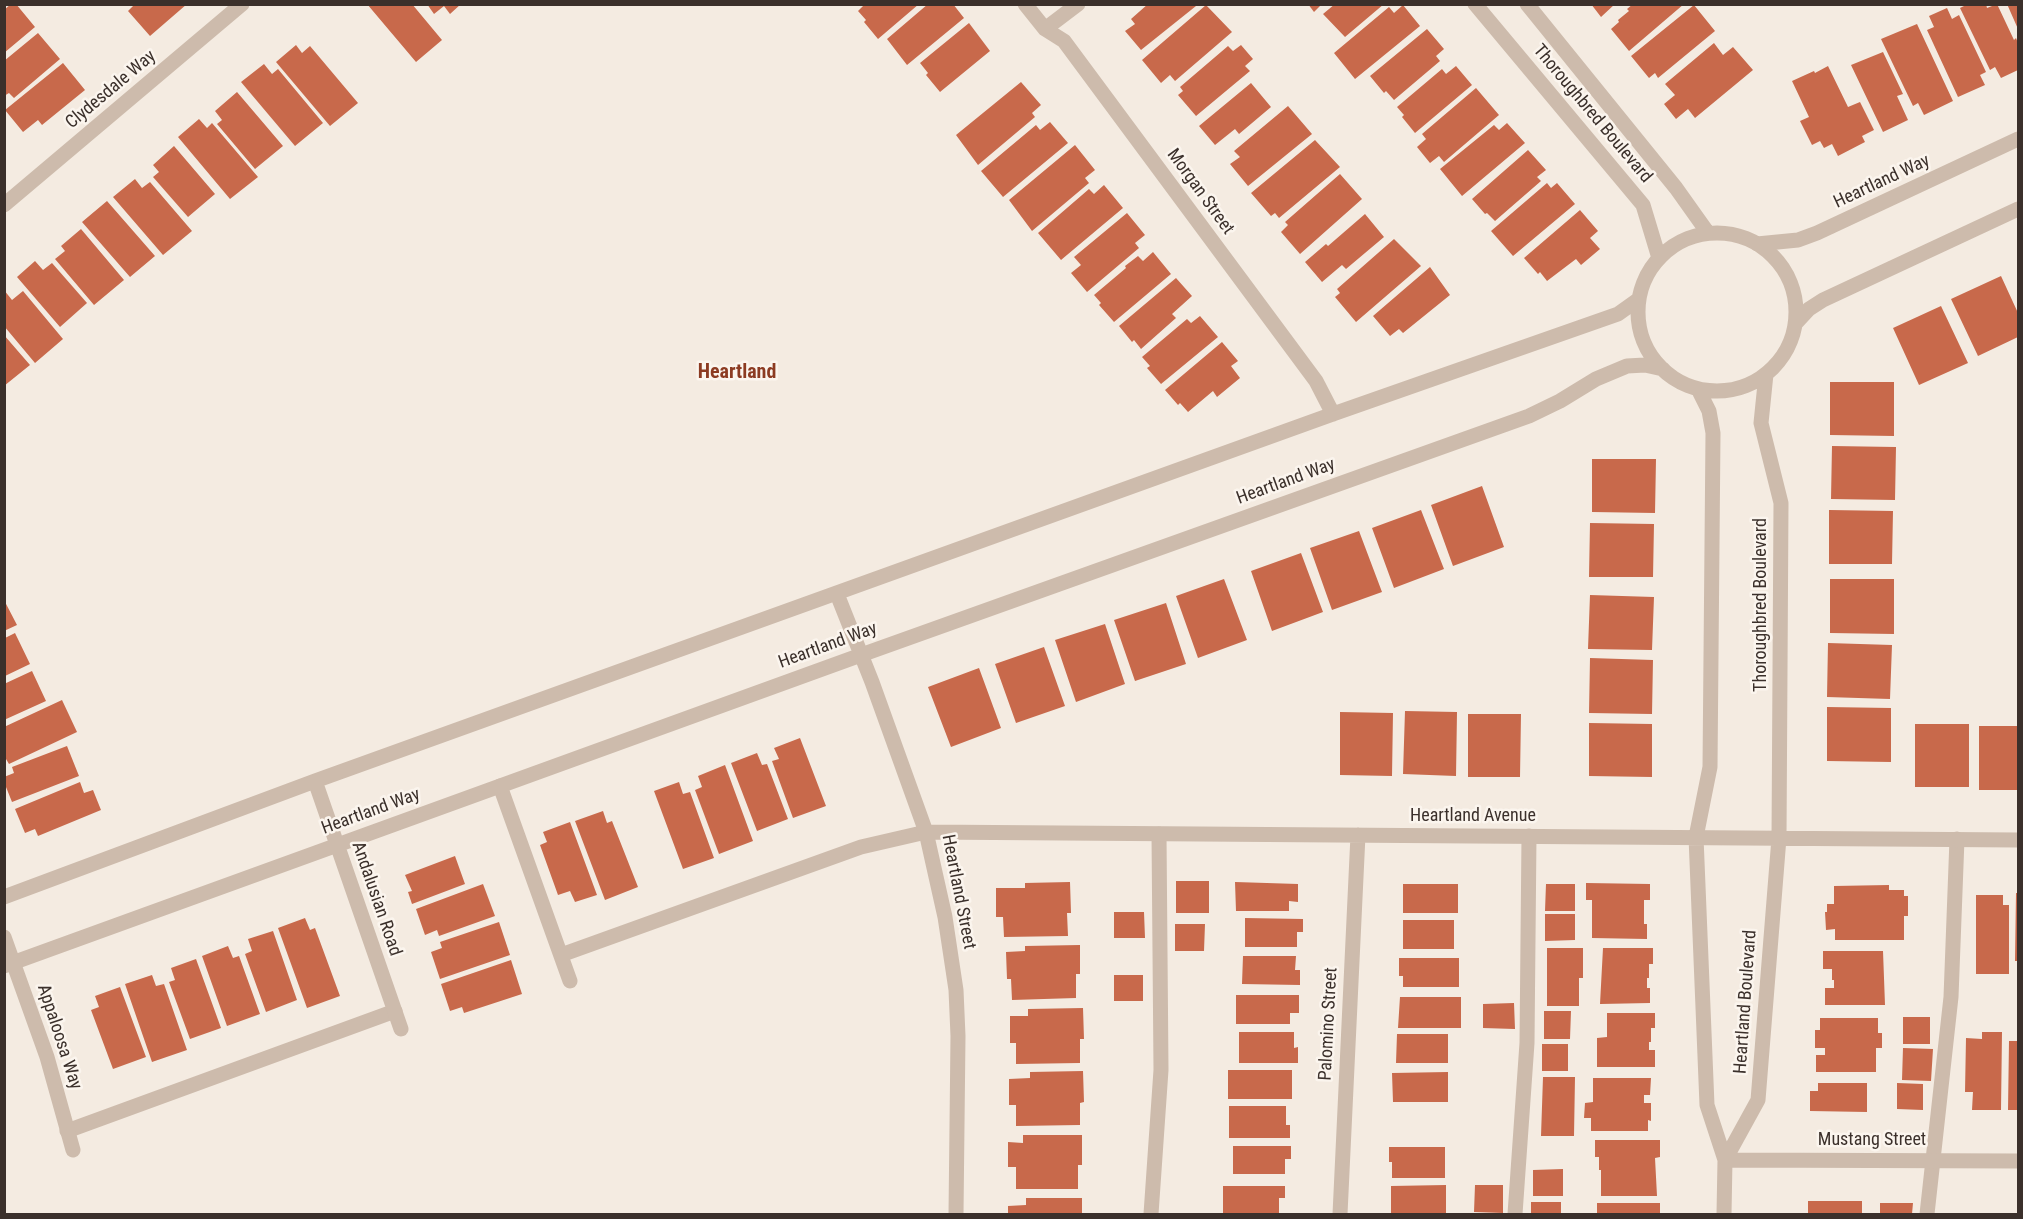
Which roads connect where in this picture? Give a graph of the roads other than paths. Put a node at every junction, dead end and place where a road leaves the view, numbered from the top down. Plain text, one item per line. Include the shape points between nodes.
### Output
1 (242, 4) edge
2 (1024, 4) edge
3 (1078, 4) edge
4 (1475, 4) edge
5 (1527, 4) edge
6 (1045, 29) junction
7 (2019, 139) edge
8 (7, 197) edge
9 (2019, 209) edge
10 (1708, 233) junction
11 (1758, 244) junction
12 (1659, 258) junction
13 (1639, 299) junction
14 (1796, 323) junction
15 (1663, 369) junction
16 (1766, 374) junction
17 (1698, 389) junction
18 (1333, 414) junction
19 (837, 594) junction
20 (861, 655) junction
21 (315, 781) junction
22 (500, 786) junction
23 (926, 832) junction
24 (1159, 834) junction
25 (1358, 835) junction
26 (1529, 836) junction
27 (1696, 837) junction
28 (1779, 838) junction
29 (1957, 839) junction
30 (2019, 840) edge
31 (337, 845) junction
32 (4, 897) edge
33 (4, 937) edge
34 (561, 955) junction
35 (9, 964) edge
36 (570, 981) dead end
37 (395, 1011) junction
38 (401, 1029) dead end
39 (67, 1131) junction
40 (73, 1150) dead end
41 (1725, 1160) junction
42 (1932, 1160) junction
43 (2019, 1161) edge
44 (956, 1215) edge
45 (1151, 1215) edge
46 (1340, 1215) edge
47 (1515, 1215) edge
48 (1724, 1215) edge
49 (1927, 1215) edge

1 - 8 street, Clydesdale Way
2 - 6 street, Morgan Street
3 - 6 street
4 - 12 street, Thoroughbred Boulevard via 1643,205
5 - 10 street, Thoroughbred Boulevard
6 - 18 street, Morgan Street via 1064,41 1316,381
7 - 11 street, Heartland Way via 1817,234
9 - 14 street via 1823,300
10 - 11 street via 1725,233
10 - 12 street via 1673,246
11 - 14 street via 1776,258 1788,277 1795,299
12 - 13 street via 1646,277
13 - 15 street via 1639,325 1647,349
13 - 18 street via 1618,314
14 - 16 street via 1780,360
15 - 17 street
15 - 20 street, Heartland Way via 1628,366 1528,416
16 - 17 street via 1745,386 1722,391
16 - 28 street, Thoroughbred Boulevard via 1761,423 1781,503
17 - 27 street via 1713,433 1710,767
18 - 19 street
19 - 20 street, Heartland Street
19 - 21 street
20 - 22 street, Heartland Way
20 - 23 street, Heartland Street
21 - 31 street, Andalusian Road
21 - 32 street
22 - 31 street, Heartland Way
22 - 34 street
23 - 24 street, Heartland Avenue
23 - 34 street, Heartland Avenue via 861,846
23 - 44 street, Heartland Street via 956,990
24 - 25 street, Heartland Avenue
24 - 45 street via 1161,1070
25 - 26 street, Heartland Avenue
25 - 46 street, Palomino Street
26 - 27 street, Heartland Avenue
26 - 47 street via 1527,1044
27 - 28 street, Heartland Avenue
27 - 41 street, Heartland Boulevard via 1707,1105
28 - 29 street, Heartland Avenue
28 - 41 street, Heartland Boulevard via 1758,1100
29 - 30 street, Heartland Avenue
29 - 42 street via 1951,997
31 - 35 street, Heartland Way
31 - 37 street, Andalusian Road
33 - 35 street, Appaloosa Way
34 - 36 street
35 - 39 street, Appaloosa Way via 47,1057
37 - 38 street, Andalusian Road
37 - 39 street
39 - 40 street, Appaloosa Way
41 - 42 street, Mustang Street
41 - 48 street, Heartland Boulevard
42 - 43 street, Mustang Street
42 - 49 street

